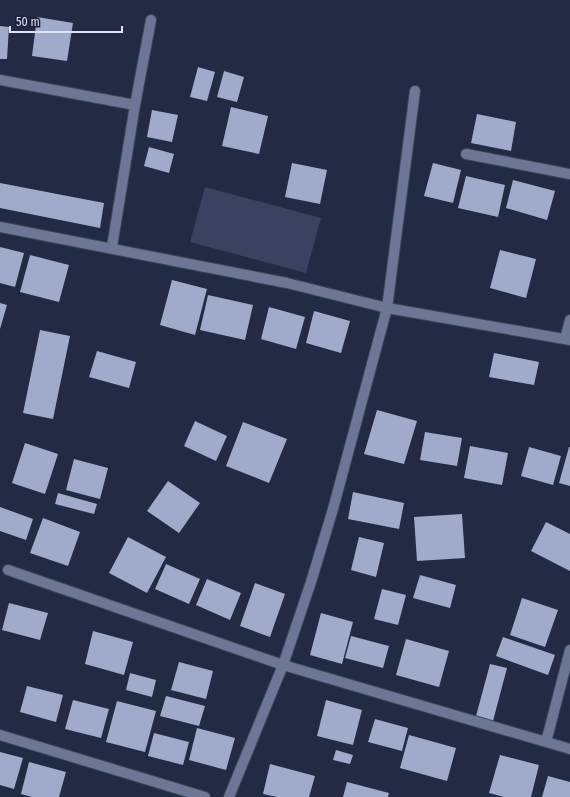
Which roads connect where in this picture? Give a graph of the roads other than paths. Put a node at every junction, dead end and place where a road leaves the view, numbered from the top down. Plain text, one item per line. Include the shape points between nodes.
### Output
1 (151, 20) dead end
2 (0, 80) edge
3 (415, 91) dead end
4 (134, 105) junction
5 (466, 154) dead end
6 (570, 174) edge
7 (0, 226) edge
8 (112, 247) junction
9 (387, 308) junction
10 (570, 320) edge
11 (568, 340) edge
12 (8, 570) dead end
13 (570, 650) edge
14 (283, 664) junction
15 (0, 735) edge
16 (546, 742) junction
17 (570, 749) edge
18 (205, 797) edge
19 (229, 797) edge

1 - 4 street
2 - 4 street
3 - 9 street
4 - 8 street
5 - 6 street
7 - 8 street
8 - 9 street via 287,283
9 - 11 street
9 - 14 street via 333,509
10 - 11 street
12 - 14 street
13 - 16 street
14 - 16 street
14 - 19 street
15 - 18 street
16 - 17 street

